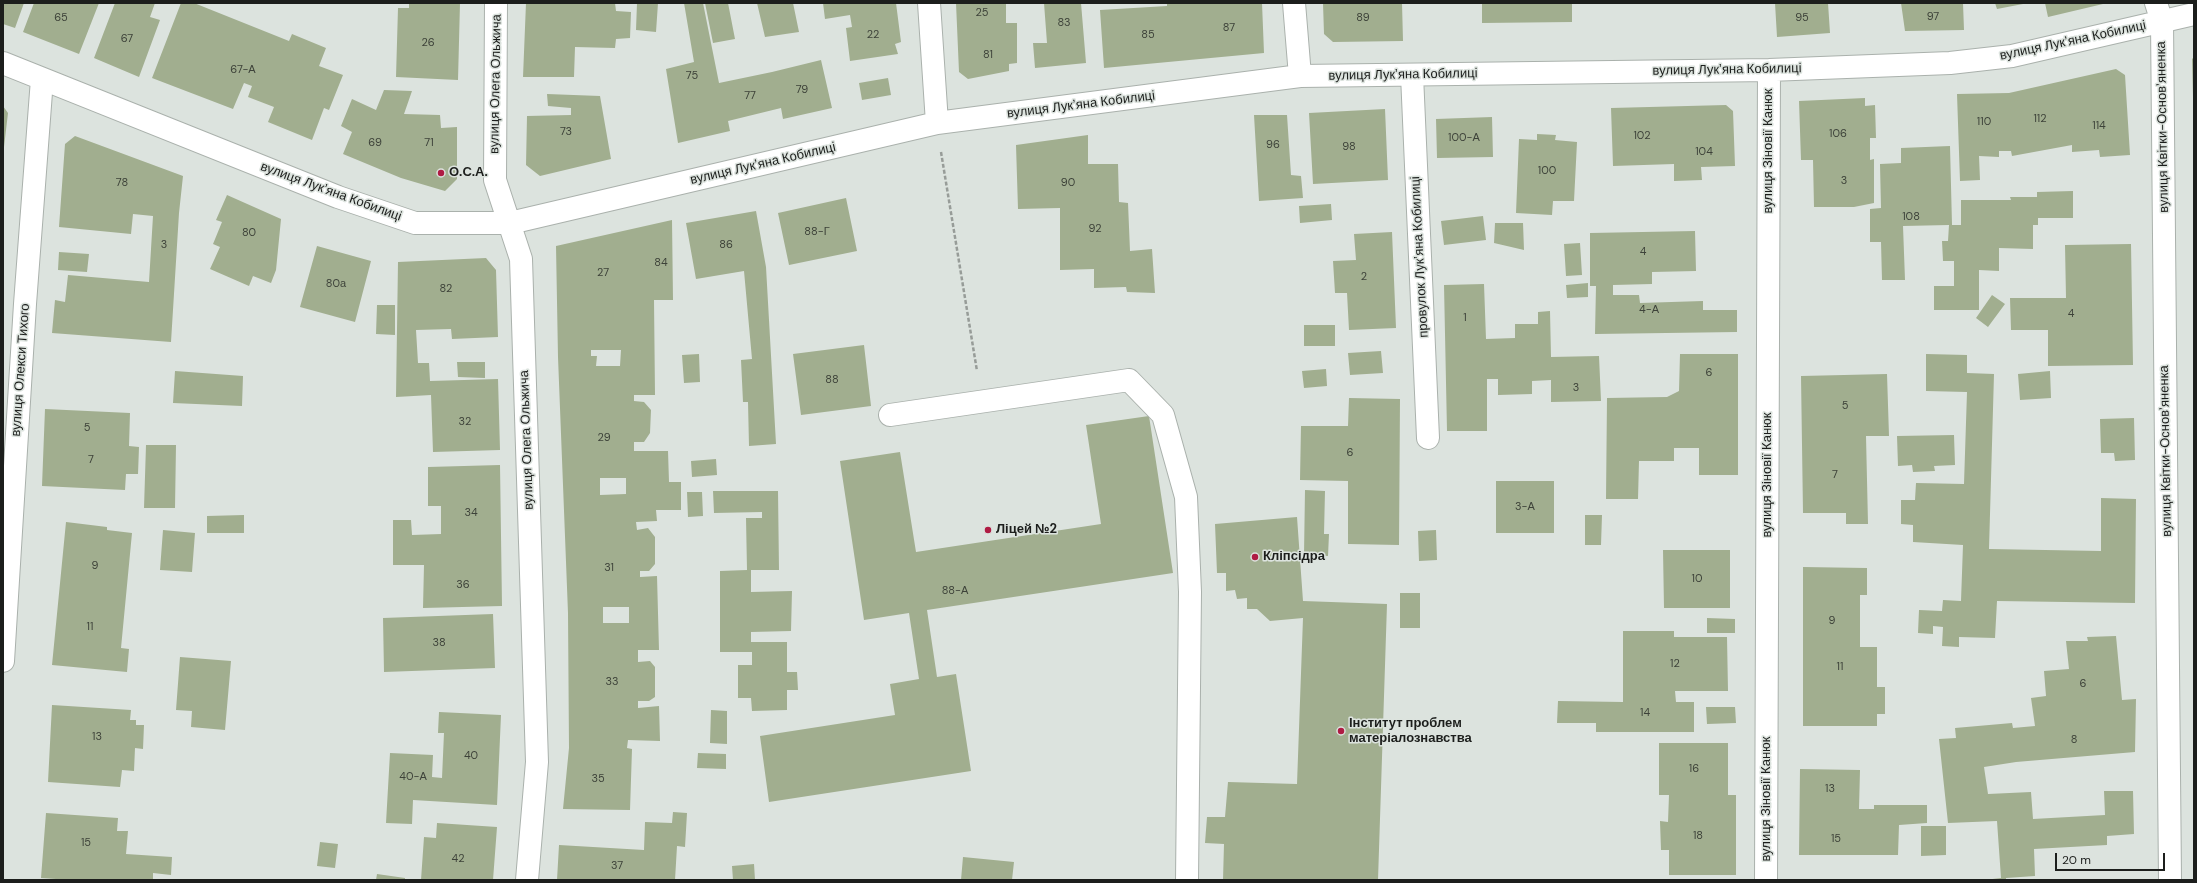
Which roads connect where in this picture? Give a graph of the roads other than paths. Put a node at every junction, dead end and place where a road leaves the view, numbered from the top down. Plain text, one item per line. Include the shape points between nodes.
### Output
1 (496, 3) edge
2 (929, 3) edge
3 (1294, 3) edge
4 (2159, 12) edge
5 (2194, 14) edge
6 (3, 63) edge
7 (1769, 70) junction
8 (1412, 75) junction
9 (1300, 76) junction
10 (42, 79) junction
11 (937, 123) junction
12 (510, 223) junction
13 (890, 415) dead end
14 (1428, 438) dead end
15 (3, 661) edge
16 (528, 880) edge
17 (1187, 880) edge
18 (1766, 880) edge
19 (2170, 880) edge

1 - 12 street, вулиця Олега Ольжича via 494,180
2 - 11 street
3 - 9 street
4 - 5 street, вулиця Лукʼяна Кобилиці
4 - 7 street, вулиця Лукʼяна Кобилиці via 2012,56 1950,63
4 - 19 street, вулиця Квітки-Основʼяненка
6 - 10 street, вулиця Лукʼяна Кобилиці
7 - 8 street, вулиця Лукʼяна Кобилиці
7 - 18 street, вулиця Зіновії Канюк
8 - 9 street, вулиця Лукʼяна Кобилиці
8 - 14 street, провулок Лукʼяна Кобилиці
9 - 11 street, вулиця Лукʼяна Кобилиці
10 - 12 street, вулиця Лукʼяна Кобилиці via 338,197 415,223
10 - 15 street, вулиця Олекси Тихого
11 - 12 street, вулиця Лукʼяна Кобилиці
12 - 16 street, вулиця Олега Ольжича via 521,259 537,754
13 - 17 street via 1130,380 1164,415 1186,497 1190,592

